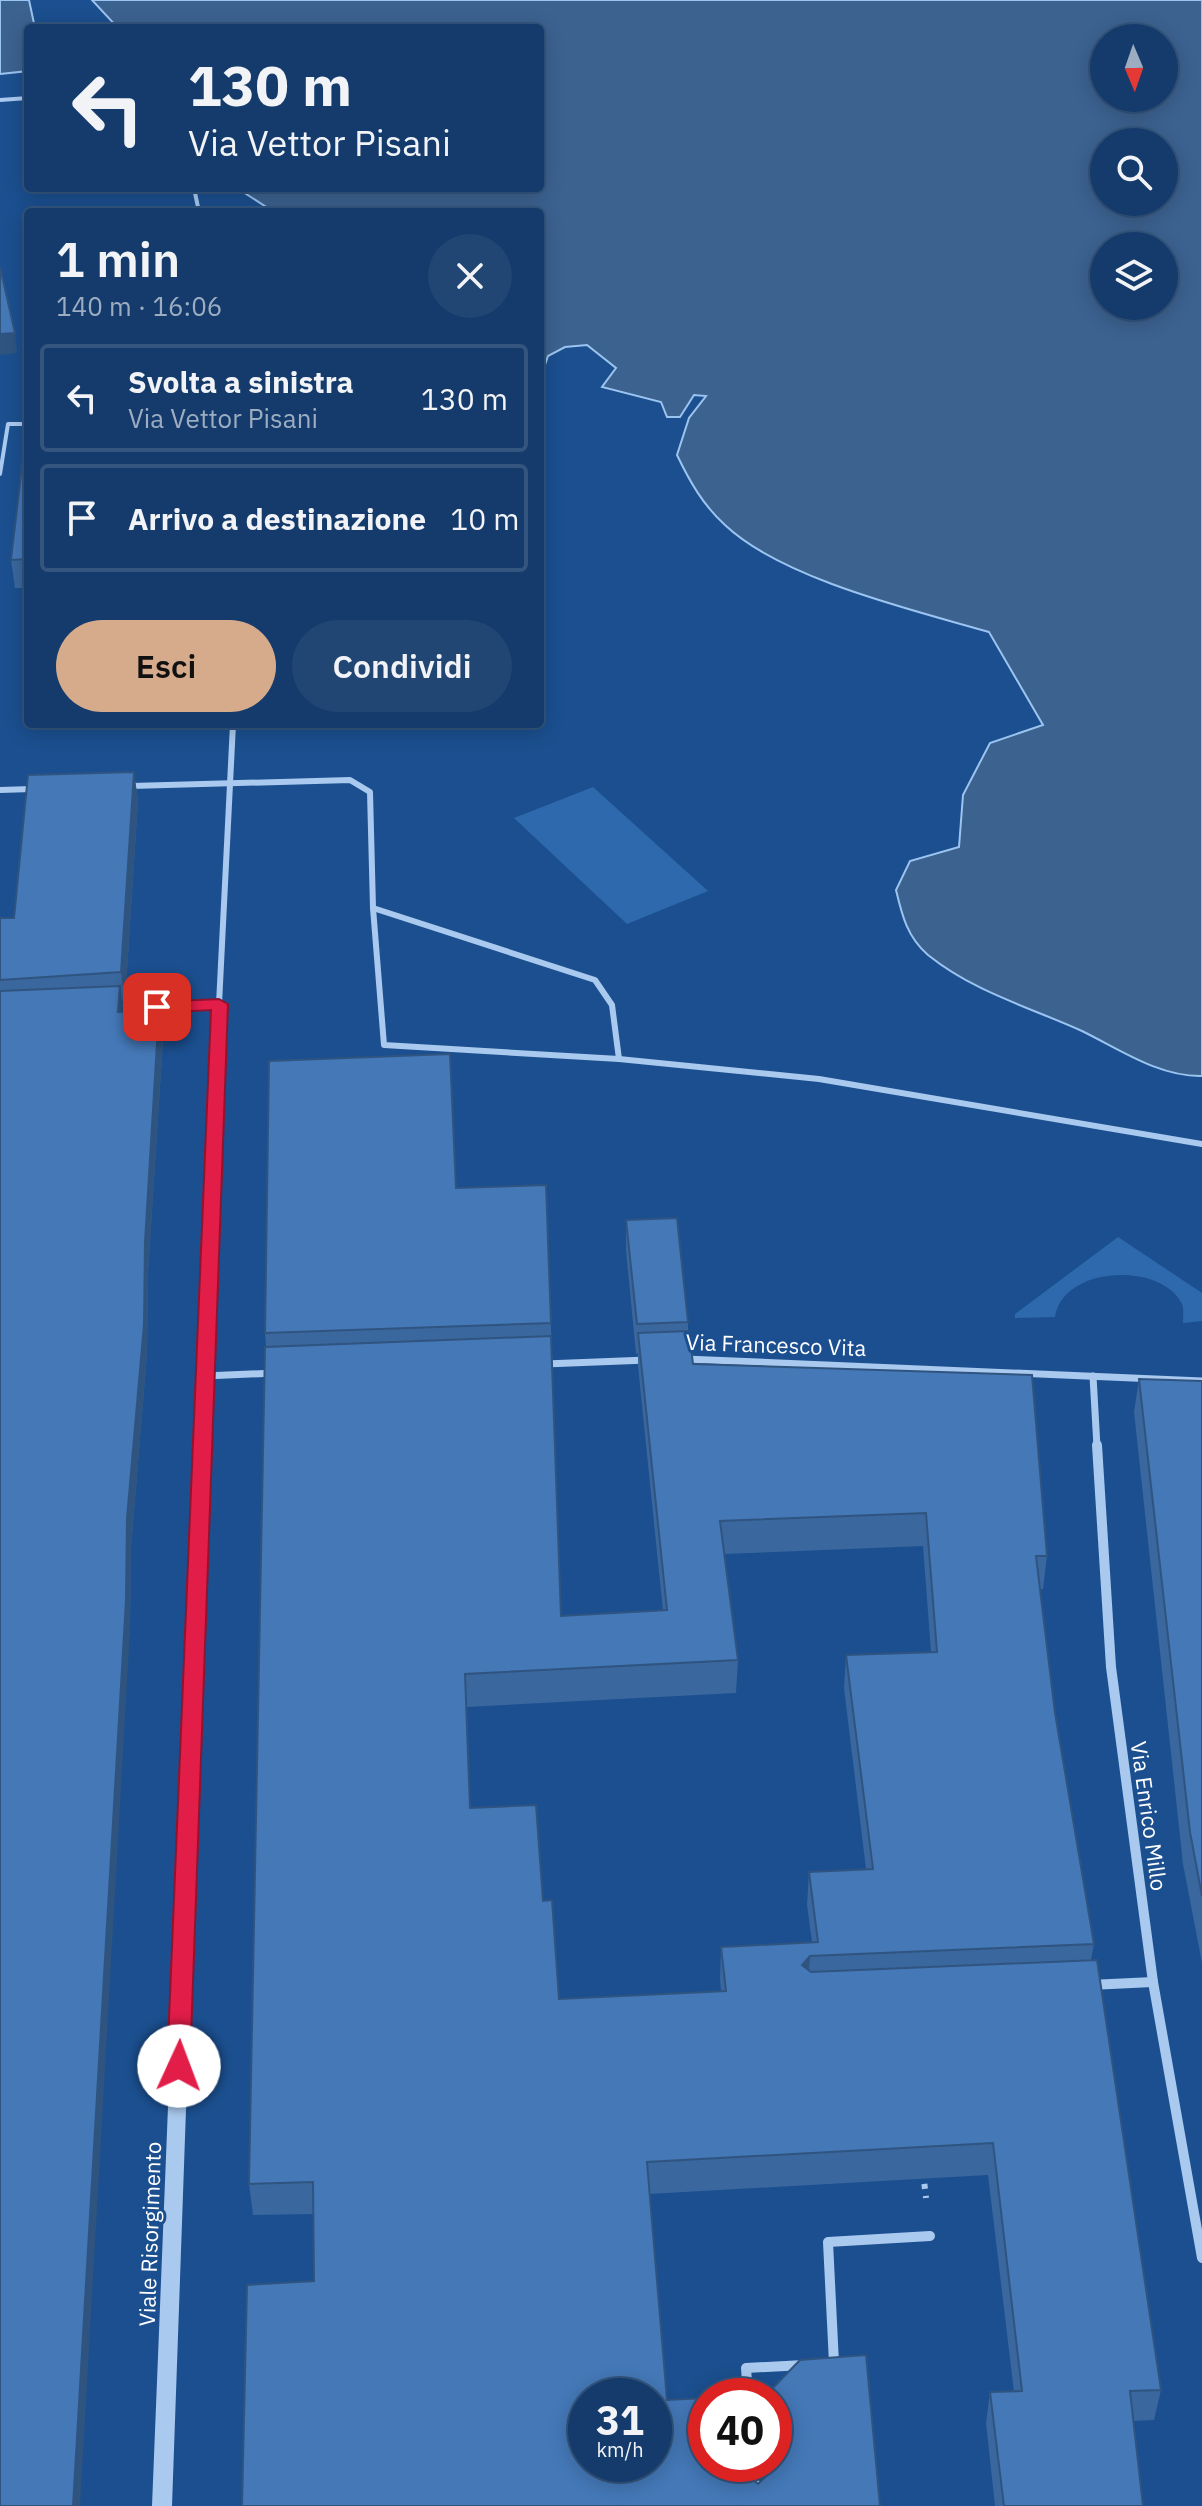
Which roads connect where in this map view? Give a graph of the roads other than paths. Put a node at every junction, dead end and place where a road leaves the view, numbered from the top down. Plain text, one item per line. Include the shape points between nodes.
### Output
1 (24, 98) edge
2 (0, 100) edge
3 (24, 424) edge
4 (0, 474) edge
5 (233, 728) edge
6 (231, 783) junction
7 (123, 786) edge
8 (46, 789) edge
9 (0, 790) edge
10 (373, 908) junction
11 (219, 1004) junction
12 (94, 1010) edge
13 (619, 1059) junction
14 (1202, 1144) edge
15 (676, 1359) edge
16 (661, 1360) edge
17 (535, 1364) edge
18 (283, 1373) edge
19 (204, 1376) junction
20 (1093, 1376) junction
21 (1202, 1381) edge
22 (1153, 1982) junction
23 (1076, 1985) edge
24 (930, 2236) road end
25 (1202, 2258) edge
26 (747, 2378) edge
27 (754, 2482) edge
28 (162, 2506) edge
29 (756, 2506) edge

1 - 2 lane
3 - 4 lane via 8,424
5 - 6 lane
6 - 7 lane
6 - 10 lane via 350,780 370,792
6 - 11 lane
8 - 9 lane
10 - 13 lane via 595,980 612,1005
10 - 13 lane via 384,1045
11 - 12 street
11 - 19 street, Viale Risorgimento
13 - 14 lane via 819,1079
15 - 20 street, Via Francesco Vita
16 - 17 street, Via Francesco Vita
18 - 19 street
19 - 28 street, Viale Risorgimento
20 - 21 street, Via Francesco Vita
20 - 22 street, Via Enrico Millo via 1111,1667
22 - 23 street
22 - 25 street, Via Enrico Millo
24 - 26 street via 828,2242 834,2363 746,2368
27 - 29 street

